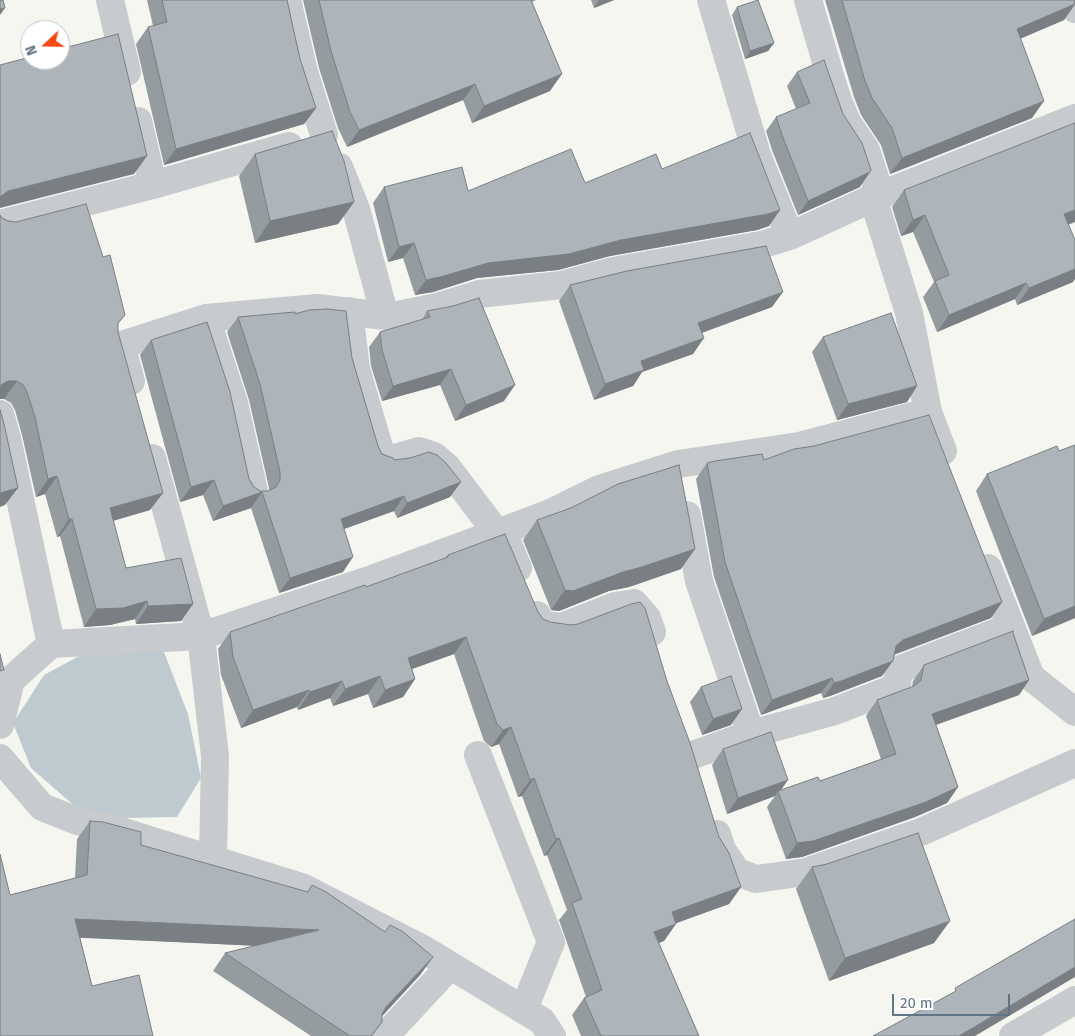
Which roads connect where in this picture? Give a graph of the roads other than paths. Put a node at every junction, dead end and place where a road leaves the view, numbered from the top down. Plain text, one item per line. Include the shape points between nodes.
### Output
1 (110, 0) edge
2 (287, 0) edge
3 (711, 0) edge
4 (808, 0) edge
5 (1072, 0) edge
6 (1075, 9) edge
7 (1075, 118) edge
8 (324, 135) junction
9 (153, 185) junction
10 (874, 198) junction
11 (0, 224) edge
12 (790, 236) junction
13 (349, 311) junction
14 (385, 316) junction
15 (206, 318) junction
16 (136, 402) edge
17 (928, 412) junction
18 (0, 414) edge
19 (144, 430) edge
20 (952, 474) edge
21 (681, 481) junction
22 (254, 491) edge
23 (497, 533) junction
24 (979, 546) edge
25 (1010, 627) junction
26 (201, 636) junction
27 (51, 644) junction
28 (659, 657) edge
29 (1075, 712) edge
30 (0, 725) edge
31 (683, 729) edge
32 (751, 734) junction
33 (478, 755) dead end
34 (0, 758) edge
35 (1075, 763) edge
36 (709, 806) edge
37 (213, 859) junction
38 (450, 966) junction
39 (1075, 1000) edge
40 (524, 1010) junction
41 (385, 1036) edge
42 (552, 1036) edge
43 (1013, 1036) edge

1 - 9 street
2 - 8 street via 304,72
3 - 12 street via 758,155
4 - 10 street via 839,103 847,122 866,150 877,184
5 - 6 street
7 - 10 street
8 - 9 street
8 - 14 street via 356,209
9 - 11 street
10 - 12 street
10 - 17 street via 909,313
12 - 14 street via 761,245 613,271 561,286 479,294 437,307
13 - 14 street
13 - 15 street via 317,308
13 - 23 street via 356,369 382,458 419,451 434,456
15 - 16 street via 121,345
15 - 22 street via 234,403
17 - 20 street
17 - 21 street
18 - 27 street
19 - 26 street
21 - 23 street via 599,489 550,513
21 - 32 street via 699,581
23 - 26 street
23 - 28 street via 508,544 540,624 560,627 615,606 634,604 648,618
24 - 25 street
25 - 29 street via 1031,677
25 - 32 street via 898,670 897,687 835,711
26 - 27 street
26 - 37 street via 215,756
27 - 30 street via 11,680
31 - 32 street via 697,768
33 - 40 street via 551,942
34 - 37 street via 42,807 77,821
35 - 36 street via 921,832 806,872 756,879 737,872 722,850
37 - 38 street via 302,887 424,949
38 - 40 street
38 - 41 street
39 - 43 street
40 - 42 street via 542,1021

